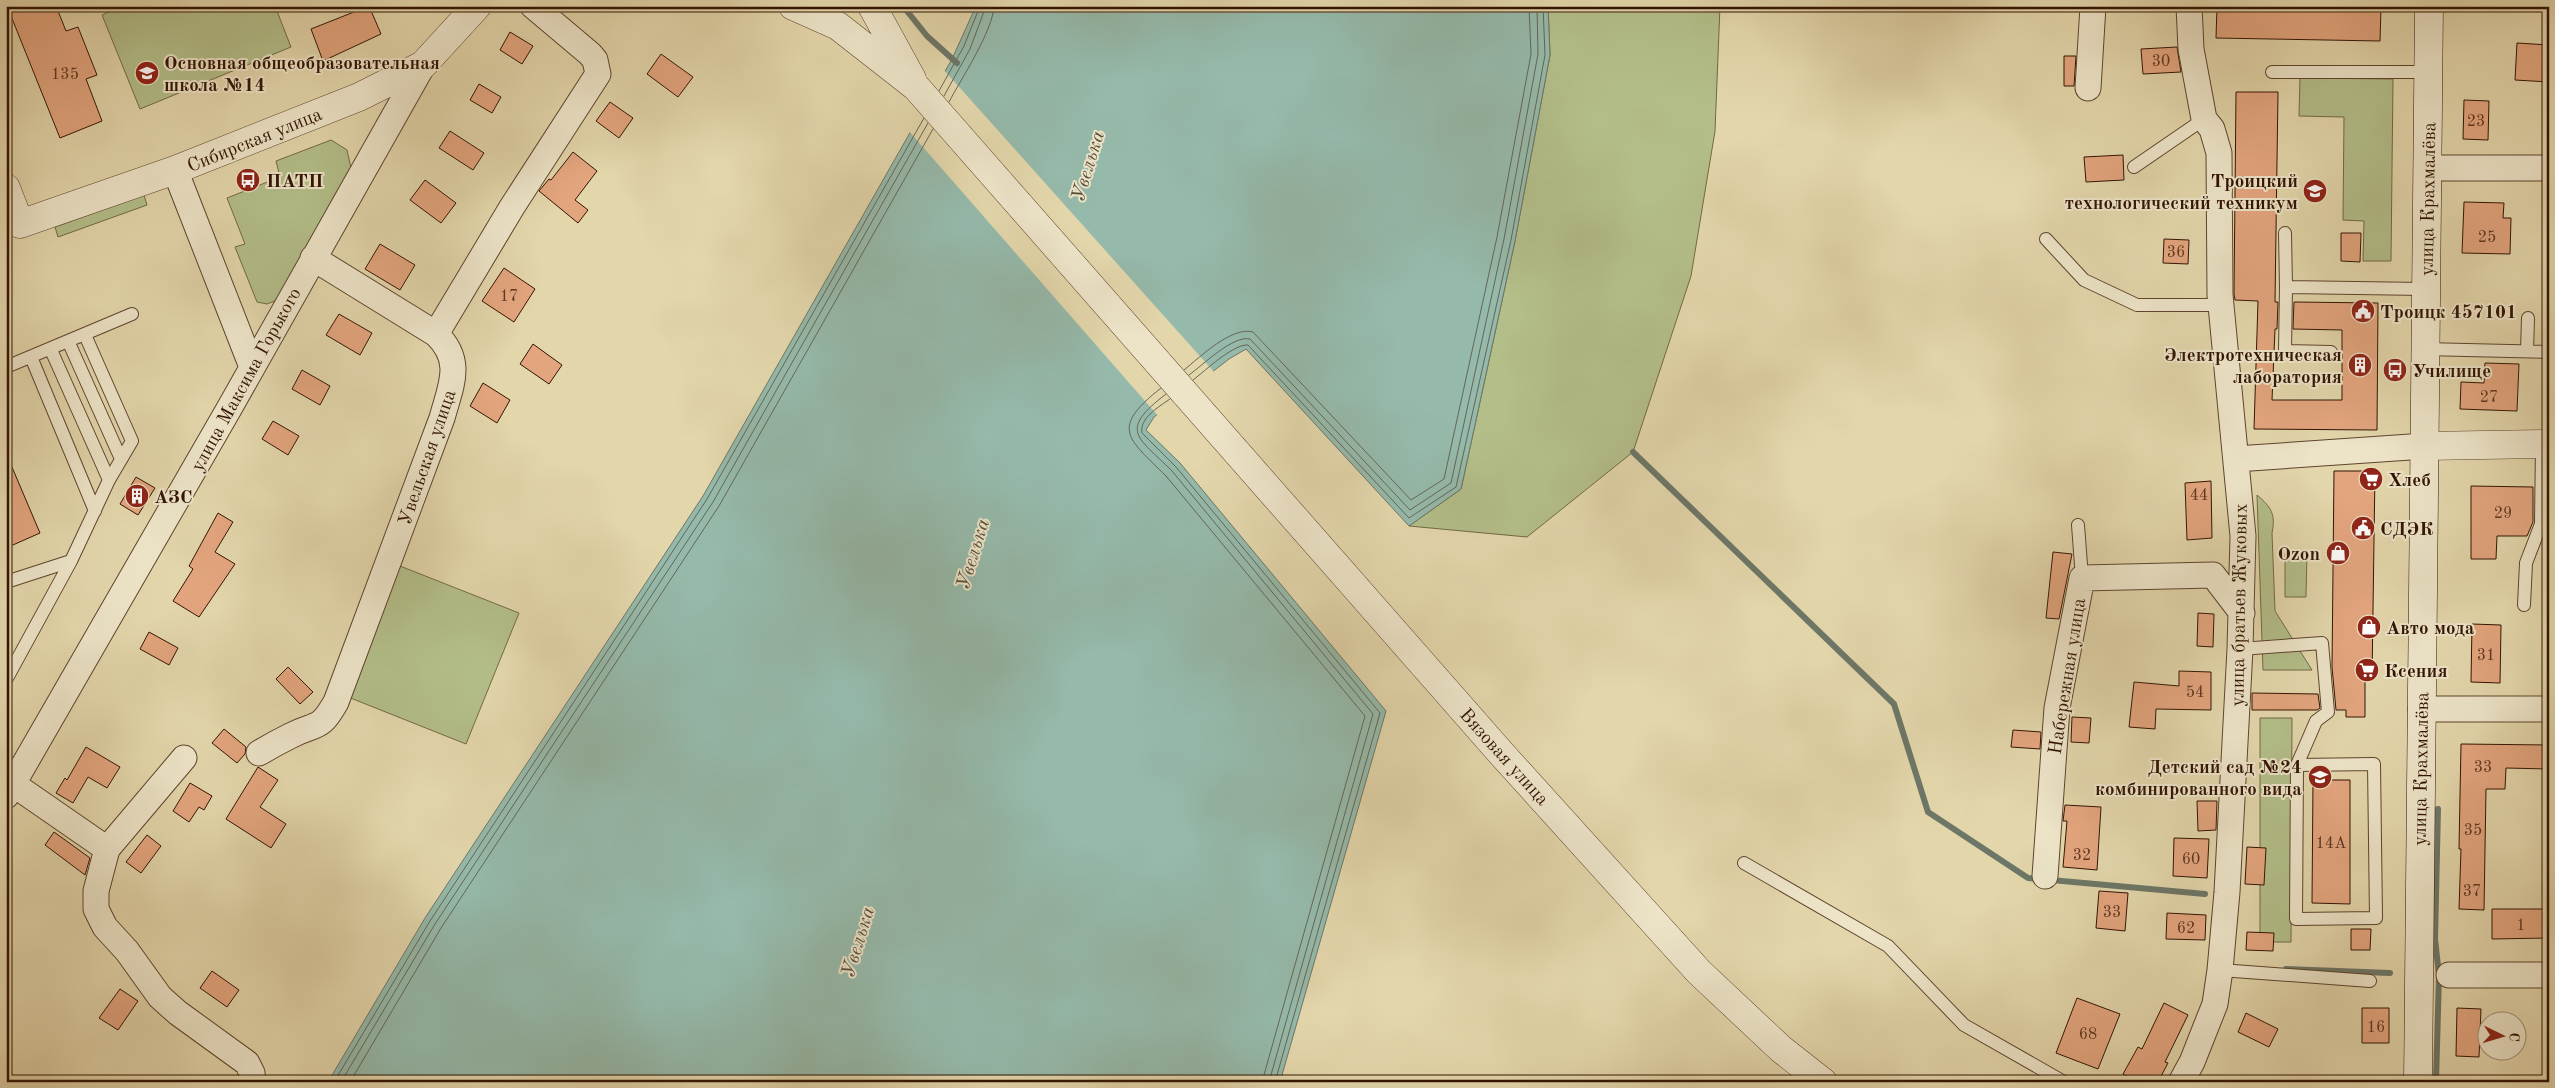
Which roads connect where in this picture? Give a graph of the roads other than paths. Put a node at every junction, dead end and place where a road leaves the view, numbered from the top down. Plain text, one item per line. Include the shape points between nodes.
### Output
1 (477, 6) edge
2 (533, 6) edge
3 (793, 6) edge
4 (872, 6) edge
5 (2093, 6) edge
6 (2189, 6) edge
7 (2429, 6) edge
8 (423, 65) junction
9 (2272, 72) dead end
10 (2428, 72) junction
11 (916, 87) junction
12 (2088, 88) dead end
13 (2204, 119) junction
14 (2134, 167) dead end
15 (2428, 168) junction
16 (2549, 168) edge
17 (175, 170) junction
18 (6, 188) edge
19 (13, 227) edge
20 (2285, 233) dead end
21 (2046, 240) dead end
22 (313, 258) junction
23 (2286, 287) junction
24 (2425, 289) junction
25 (2222, 305) junction
26 (132, 314) dead end
27 (2528, 318) dead end
28 (436, 334) junction
29 (85, 335) junction
30 (69, 342) junction
31 (2424, 349) junction
32 (51, 350) junction
33 (2527, 351) junction
34 (2331, 352) dead end
35 (2549, 352) edge
36 (31, 357) junction
37 (6, 367) edge
38 (252, 367) junction
39 (2545, 444) edge
40 (2425, 446) junction
41 (121, 459) junction
42 (2236, 460) junction
43 (109, 480) junction
44 (95, 511) junction
45 (2078, 524) dead end
46 (2243, 536) junction
47 (71, 561) junction
48 (2213, 575) junction
49 (2082, 578) junction
50 (6, 582) edge
51 (2524, 605) dead end
52 (2242, 613) junction
53 (2240, 649) junction
54 (6, 680) edge
55 (2421, 709) junction
56 (2549, 709) edge
57 (259, 753) dead end
58 (184, 758) dead end
59 (2297, 765) junction
60 (10, 790) edge
61 (107, 849) junction
62 (1744, 863) dead end
63 (2045, 876) dead end
64 (2220, 970) junction
65 (2449, 975) dead end
66 (2549, 975) edge
67 (2370, 981) dead end
68 (253, 1082) edge
69 (1823, 1082) edge
70 (2064, 1082) edge
71 (2181, 1082) edge
72 (2418, 1082) edge

1 - 8 street, Сибирская улица
2 - 28 street via 590,54 598,74 512,207
3 - 11 street via 838,26
4 - 11 street
5 - 12 street
6 - 13 street, улица братьев Жуковых via 2191,49
7 - 10 street, улица Крахмалёва
8 - 17 street, Сибирская улица via 359,97
8 - 22 street, улица Максима Горького
9 - 10 lane
10 - 15 street, улица Крахмалёва
11 - 69 street, Вязовая улица via 1500,752 1700,972 1781,1049
13 - 14 lane
13 - 25 street, улица братьев Жуковых via 2212,129 2219,153
15 - 16 street
15 - 24 street, улица Крахмалёва
17 - 19 street, Сибирская улица
17 - 38 street
18 - 19 street
20 - 23 lane
21 - 25 lane via 2084,280 2137,305
22 - 28 street
22 - 38 street, улица Максима Горького
23 - 24 lane
23 - 34 lane via 2286,351
24 - 31 street, улица Крахмалёва
25 - 42 street, улица братьев Жуковых
26 - 29 lane
27 - 33 lane
28 - 57 street, Увельская улица via 446,343 454,374 442,418 336,702 327,718 314,728 292,734
29 - 30 lane
29 - 41 lane via 132,441
30 - 32 lane
30 - 41 lane
31 - 33 lane
31 - 40 street, улица Крахмалёва
32 - 36 lane
32 - 43 lane
33 - 35 lane
36 - 37 lane
36 - 44 lane
38 - 60 street, улица Максима Горького
39 - 40 street
39 - 51 lane via 2541,524 2526,563
40 - 42 street
40 - 55 street, улица Крахмалёва
41 - 43 lane
42 - 46 street, улица братьев Жуковых
43 - 44 lane
44 - 47 lane
45 - 49 lane
46 - 48 street
46 - 52 street, улица братьев Жуковых
47 - 50 lane
47 - 54 lane
48 - 49 street, Набережная улица
48 - 52 street
49 - 63 street, Набережная улица via 2058,708
52 - 53 street, улица братьев Жуковых
53 - 59 lane via 2322,644 2328,712 2316,722
53 - 64 street, улица братьев Жуковых
55 - 56 street
55 - 72 street, улица Крахмалёва
58 - 61 street
59 - 59 lane via 2296,919 2376,918 2374,764
60 - 61 street
61 - 68 street via 96,891 96,909 105,927 168,1005 247,1062
62 - 70 lane via 1888,946 1964,1025
64 - 67 lane
64 - 71 street, улица братьев Жуковых via 2215,1004
65 - 66 street

